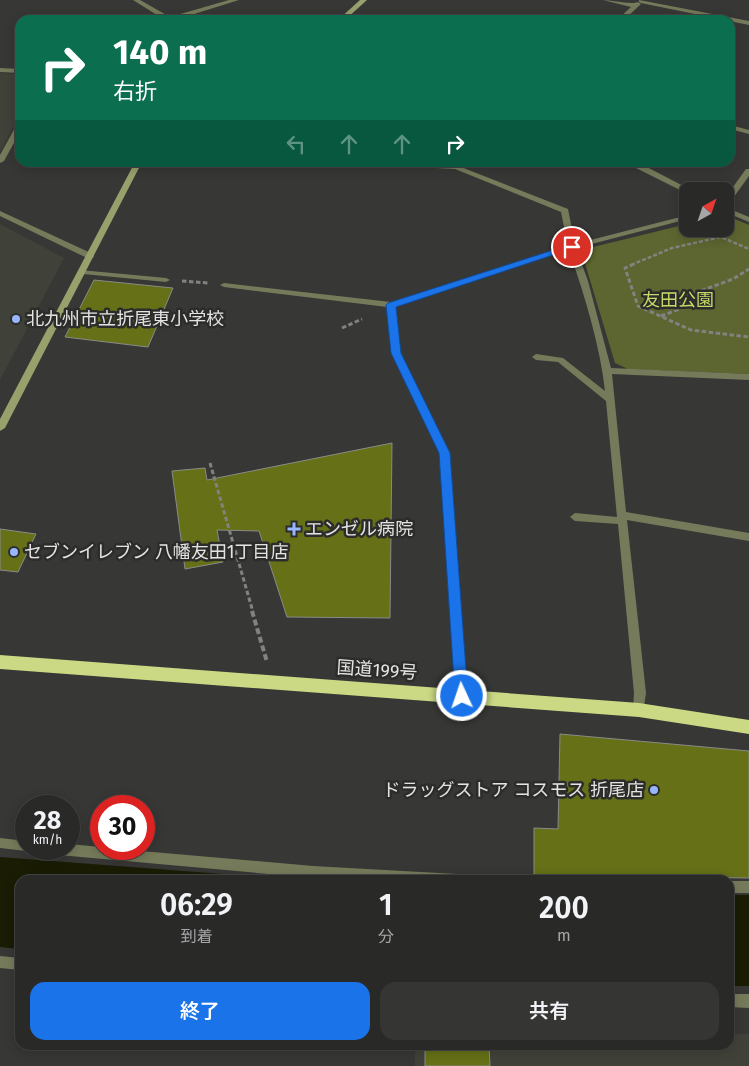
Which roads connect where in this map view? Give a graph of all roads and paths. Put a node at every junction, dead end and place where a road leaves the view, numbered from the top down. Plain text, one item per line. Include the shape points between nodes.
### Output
1 (136, 0) edge
2 (236, 0) edge
3 (364, 0) edge
4 (606, 0) edge
5 (642, 0) edge
6 (635, 6) junction
7 (161, 15) edge
8 (186, 15) edge
9 (347, 15) edge
10 (625, 15) edge
11 (712, 15) edge
12 (735, 20) edge
13 (749, 23) edge
14 (0, 70) edge
15 (15, 71) edge
16 (735, 128) edge
17 (749, 132) edge
18 (15, 134) edge
19 (0, 160) edge
20 (136, 167) edge
21 (463, 167) edge
22 (640, 167) edge
23 (749, 171) edge
24 (679, 186) edge
25 (734, 191) edge
26 (0, 213) edge
27 (734, 213) edge
28 (679, 218) edge
29 (749, 220) edge
30 (572, 247) junction
31 (749, 250) edge
32 (90, 256) junction
33 (749, 269) edge
34 (83, 272) junction
35 (166, 280) joint
36 (224, 284) joint
37 (391, 305) junction
38 (660, 316) junction
39 (749, 337) edge
40 (536, 357) dead end
41 (607, 371) junction
42 (749, 377) edge
43 (610, 400) junction
44 (3, 417) edge
45 (0, 428) edge
46 (210, 462) dead end
47 (576, 517) dead end
48 (621, 518) junction
49 (749, 537) edge
50 (0, 662) edge
51 (268, 664) dead end
52 (462, 696) junction
53 (638, 710) junction
54 (749, 727) edge
55 (0, 844) edge
56 (15, 845) edge
57 (80, 851) edge
58 (367, 875) edge
59 (734, 887) edge
60 (749, 887) edge
61 (0, 962) edge
62 (15, 964) edge
63 (734, 1001) edge
64 (749, 1001) edge

1 - 7 street
2 - 8 street
3 - 9 street
4 - 6 street
5 - 6 street
5 - 11 street
6 - 10 street
12 - 13 street
14 - 15 street
16 - 17 street
18 - 19 street
20 - 32 street
21 - 30 street via 565,211
22 - 24 street
23 - 25 street
26 - 32 street
27 - 29 street
28 - 30 street
30 - 37 street
30 - 41 street via 584,280
31 - 38 path via 721,238 672,248 625,268 638,306
32 - 34 street
33 - 38 path via 695,294 680,309
34 - 35 street
34 - 44 street
35 - 36 path
36 - 37 street
37 - 52 street via 396,353 445,453
38 - 39 path via 691,330
40 - 43 street via 560,360
41 - 42 street
41 - 43 street
43 - 48 street
44 - 45 street
46 - 51 path
47 - 48 street
48 - 49 street
48 - 53 street via 640,693
50 - 52 highway, 国道199号
52 - 53 highway, 国道199号
53 - 54 highway, 国道199号
55 - 56 street
57 - 58 street
59 - 60 street
61 - 62 street
63 - 64 street

